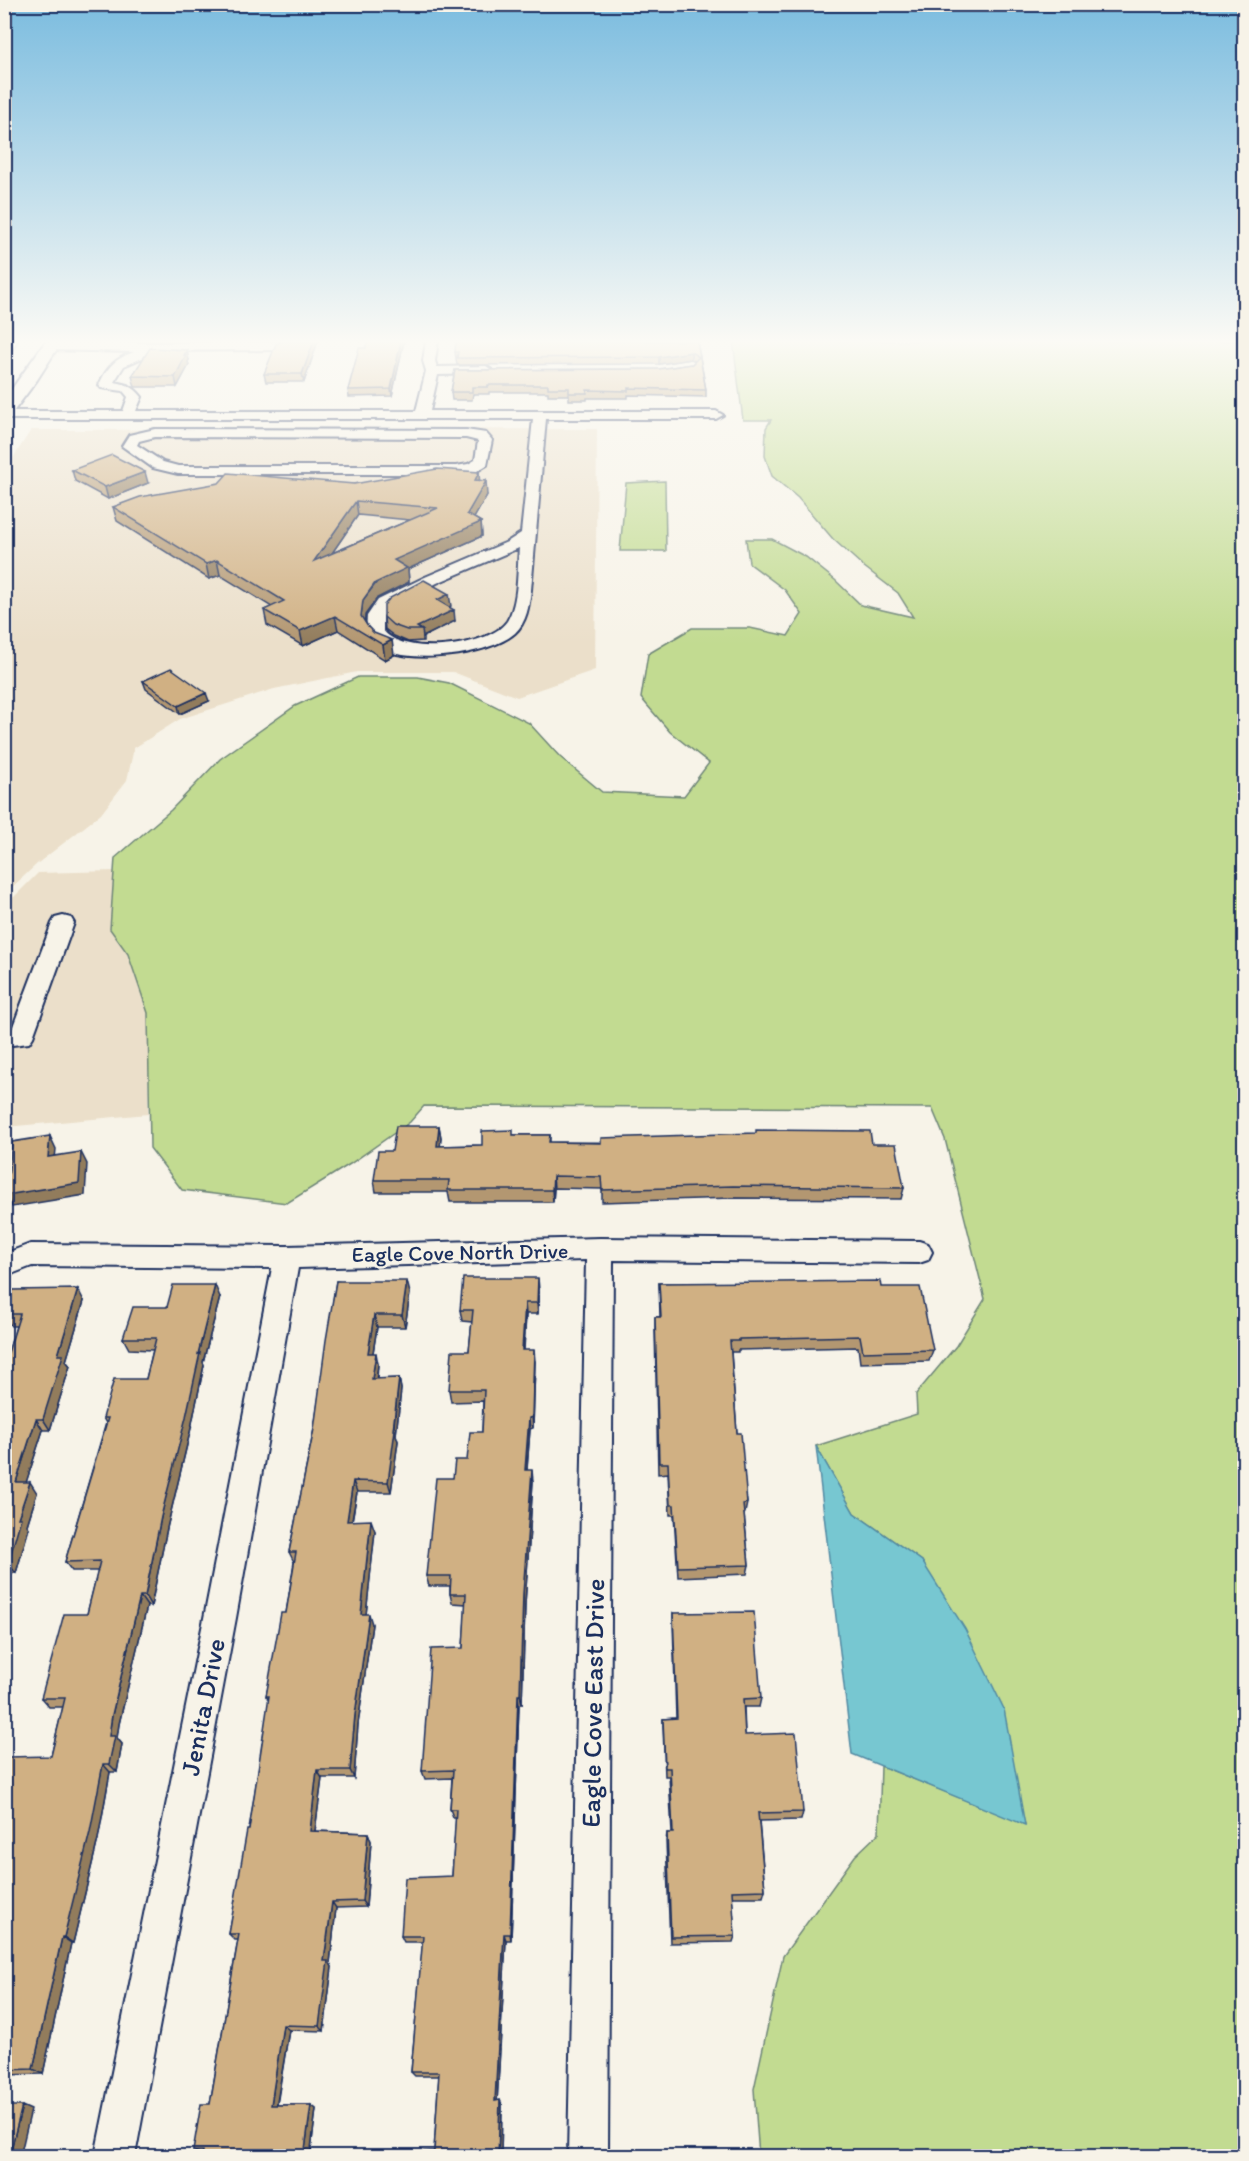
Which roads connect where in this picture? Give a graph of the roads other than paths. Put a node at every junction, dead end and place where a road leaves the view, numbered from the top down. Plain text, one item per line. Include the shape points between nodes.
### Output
1 (129, 442) edge
2 (310, 442) edge
3 (369, 442) edge
4 (485, 442) edge
5 (538, 442) edge
6 (303, 470) junction
7 (362, 470) junction
8 (529, 534) junction
9 (63, 923) dead end
10 (4, 1038) edge
11 (600, 1249) junction
12 (919, 1252) dead end
13 (286, 1257) junction
14 (4, 1266) edge
15 (115, 2157) edge
16 (588, 2157) edge

1 - 6 street via 129,446 162,468
2 - 6 street
3 - 7 street
4 - 7 street via 482,462 472,468
5 - 8 street
6 - 7 street
8 - 8 street via 519,617 508,631 469,647 441,651 408,649 384,642 374,631 375,616 384,604
9 - 10 street via 21,1038
11 - 12 street, Eagle Cove North Drive
11 - 13 street, Eagle Cove North Drive
11 - 16 street, Eagle Cove East Drive
13 - 14 street, Eagle Cove North Drive via 30,1255
13 - 15 street, Jenita Drive

